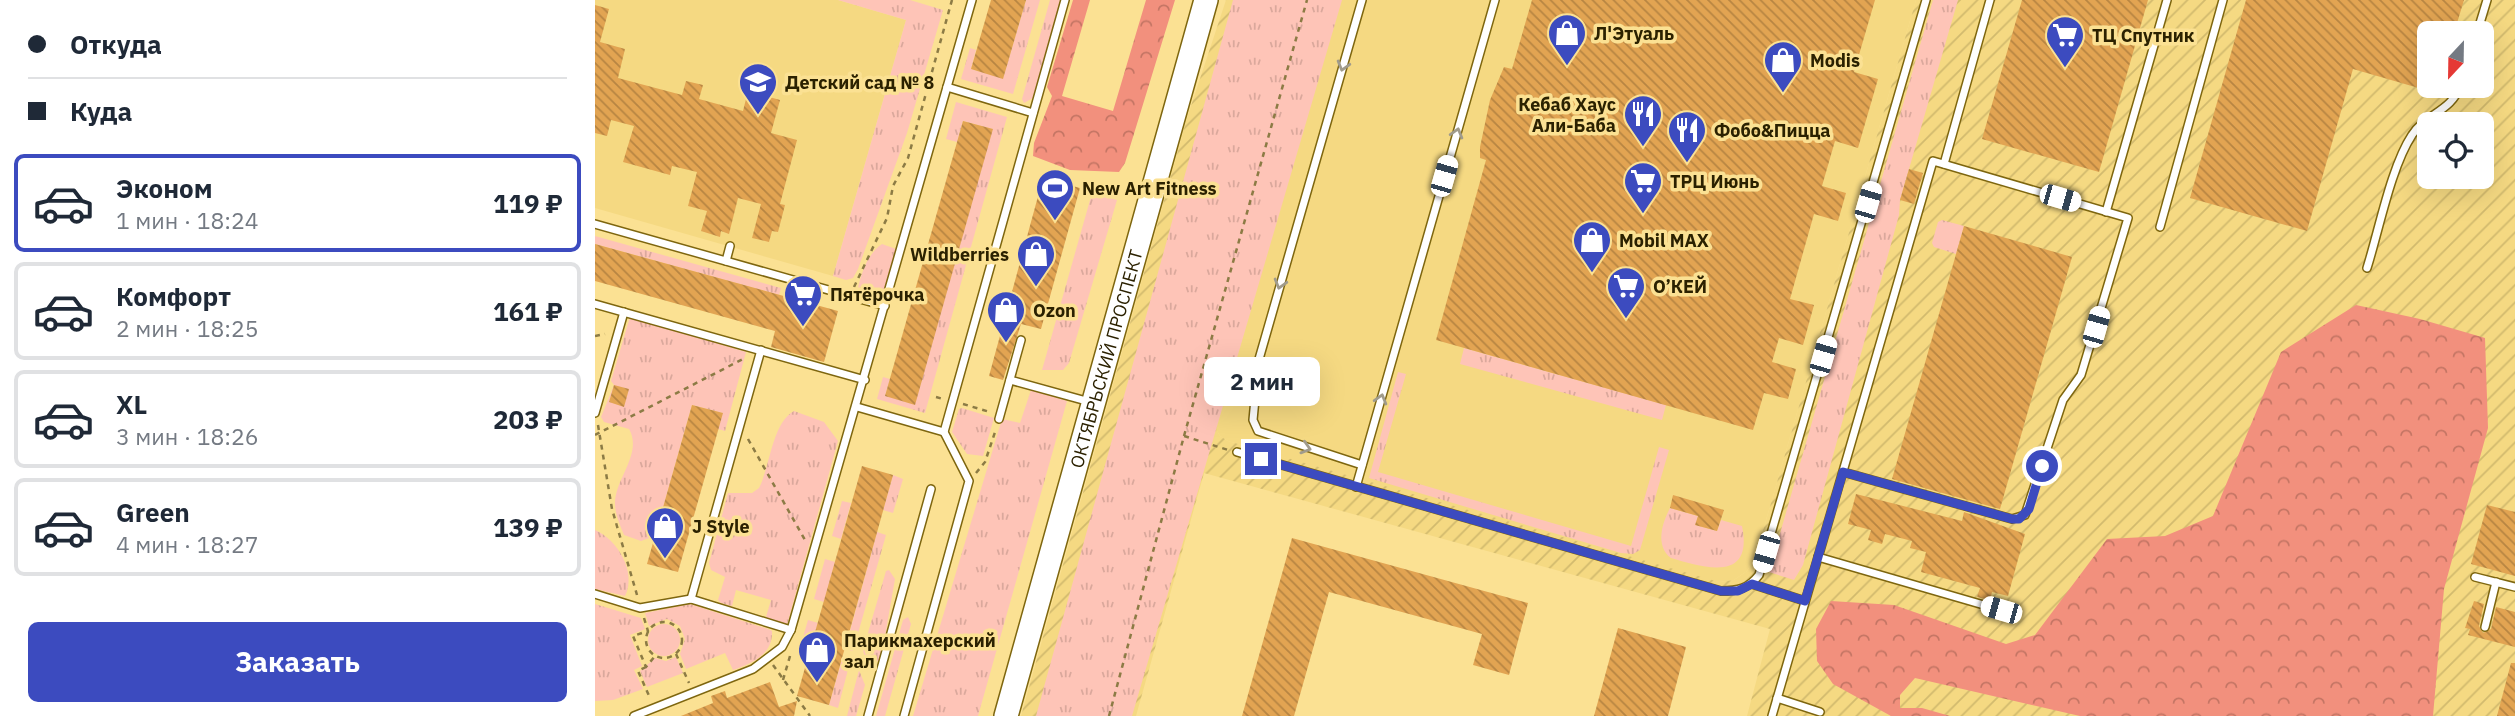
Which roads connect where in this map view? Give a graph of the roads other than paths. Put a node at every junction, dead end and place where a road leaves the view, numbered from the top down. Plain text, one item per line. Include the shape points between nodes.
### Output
1 (972, 0) edge
2 (1065, 0) edge
3 (1206, 0) edge
4 (1361, 0) edge
5 (1495, 0) edge
6 (1927, 0) edge
7 (1990, 0) edge
8 (2167, 0) edge
9 (2223, 0) edge
10 (2487, 0) edge
11 (2481, 21) edge
12 (947, 88) junction
13 (2453, 98) edge
14 (1033, 113) junction
15 (1944, 164) junction
16 (2106, 212) junction
17 (595, 224) edge
18 (2160, 228) dead end
19 (730, 246) dead end
20 (726, 261) junction
21 (2367, 268) dead end
22 (595, 304) edge
23 (885, 306) junction
24 (625, 312) junction
25 (1021, 340) dead end
26 (761, 350) junction
27 (865, 380) junction
28 (1010, 380) junction
29 (1093, 403) junction
30 (857, 407) junction
31 (595, 412) edge
32 (999, 417) road end
33 (944, 432) junction
34 (1237, 452) road end
35 (1362, 465) junction
36 (1843, 472) junction
37 (1356, 487) junction
38 (931, 489) dead end
39 (1818, 557) junction
40 (2475, 577) dead end
41 (2496, 582) junction
42 (1752, 584) junction
43 (2515, 587) edge
44 (595, 594) edge
45 (691, 599) junction
46 (1805, 601) junction
47 (2001, 610) dead end
48 (2485, 627) dead end
49 (791, 630) junction
50 (1777, 698) junction
51 (1820, 712) dead end
52 (634, 716) edge
53 (868, 716) edge
54 (904, 716) edge
55 (1006, 716) edge
56 (1772, 716) edge

1 - 12 lane
2 - 14 lane
3 - 29 main road, ОКТЯБРЬСКИЙ ПРОСПЕКТ
4 -> 35 lane via 1249,394 1255,399 1252,420 1258,431
35 -> 5 lane
6 - 42 lane via 1759,575
7 - 15 lane
8 - 16 lane
9 - 18 lane
10 - 11 lane
12 - 14 lane
12 - 23 lane
13 - 21 lane via 2426,119 2408,143
14 - 33 lane
15 - 16 lane
15 - 36 lane via 1933,161
16 - 36 lane via 2128,218 2081,375 2063,400 2025,514 2012,519
17 - 20 lane
19 - 20 lane
20 - 23 lane
22 - 24 lane
23 - 27 lane
24 - 26 lane
24 - 31 lane
25 - 28 lane
26 - 27 lane
26 - 45 lane
27 - 30 lane
28 - 29 lane
28 - 32 lane
29 - 55 main road, ОКТЯБРЬСКИЙ ПРОСПЕКТ
30 - 33 lane
30 - 49 lane
33 - 54 lane via 969,481
34 - 37 lane
35 - 37 lane
36 - 39 lane
37 - 42 lane via 1721,591 1738,591
38 - 53 lane
39 - 46 lane
39 - 47 lane
40 - 41 lane
41 - 43 lane
41 - 48 lane
42 - 46 lane
44 - 45 lane via 640,608
45 - 49 lane
46 - 50 lane
49 - 52 lane via 769,659
50 - 51 lane
50 - 56 lane

